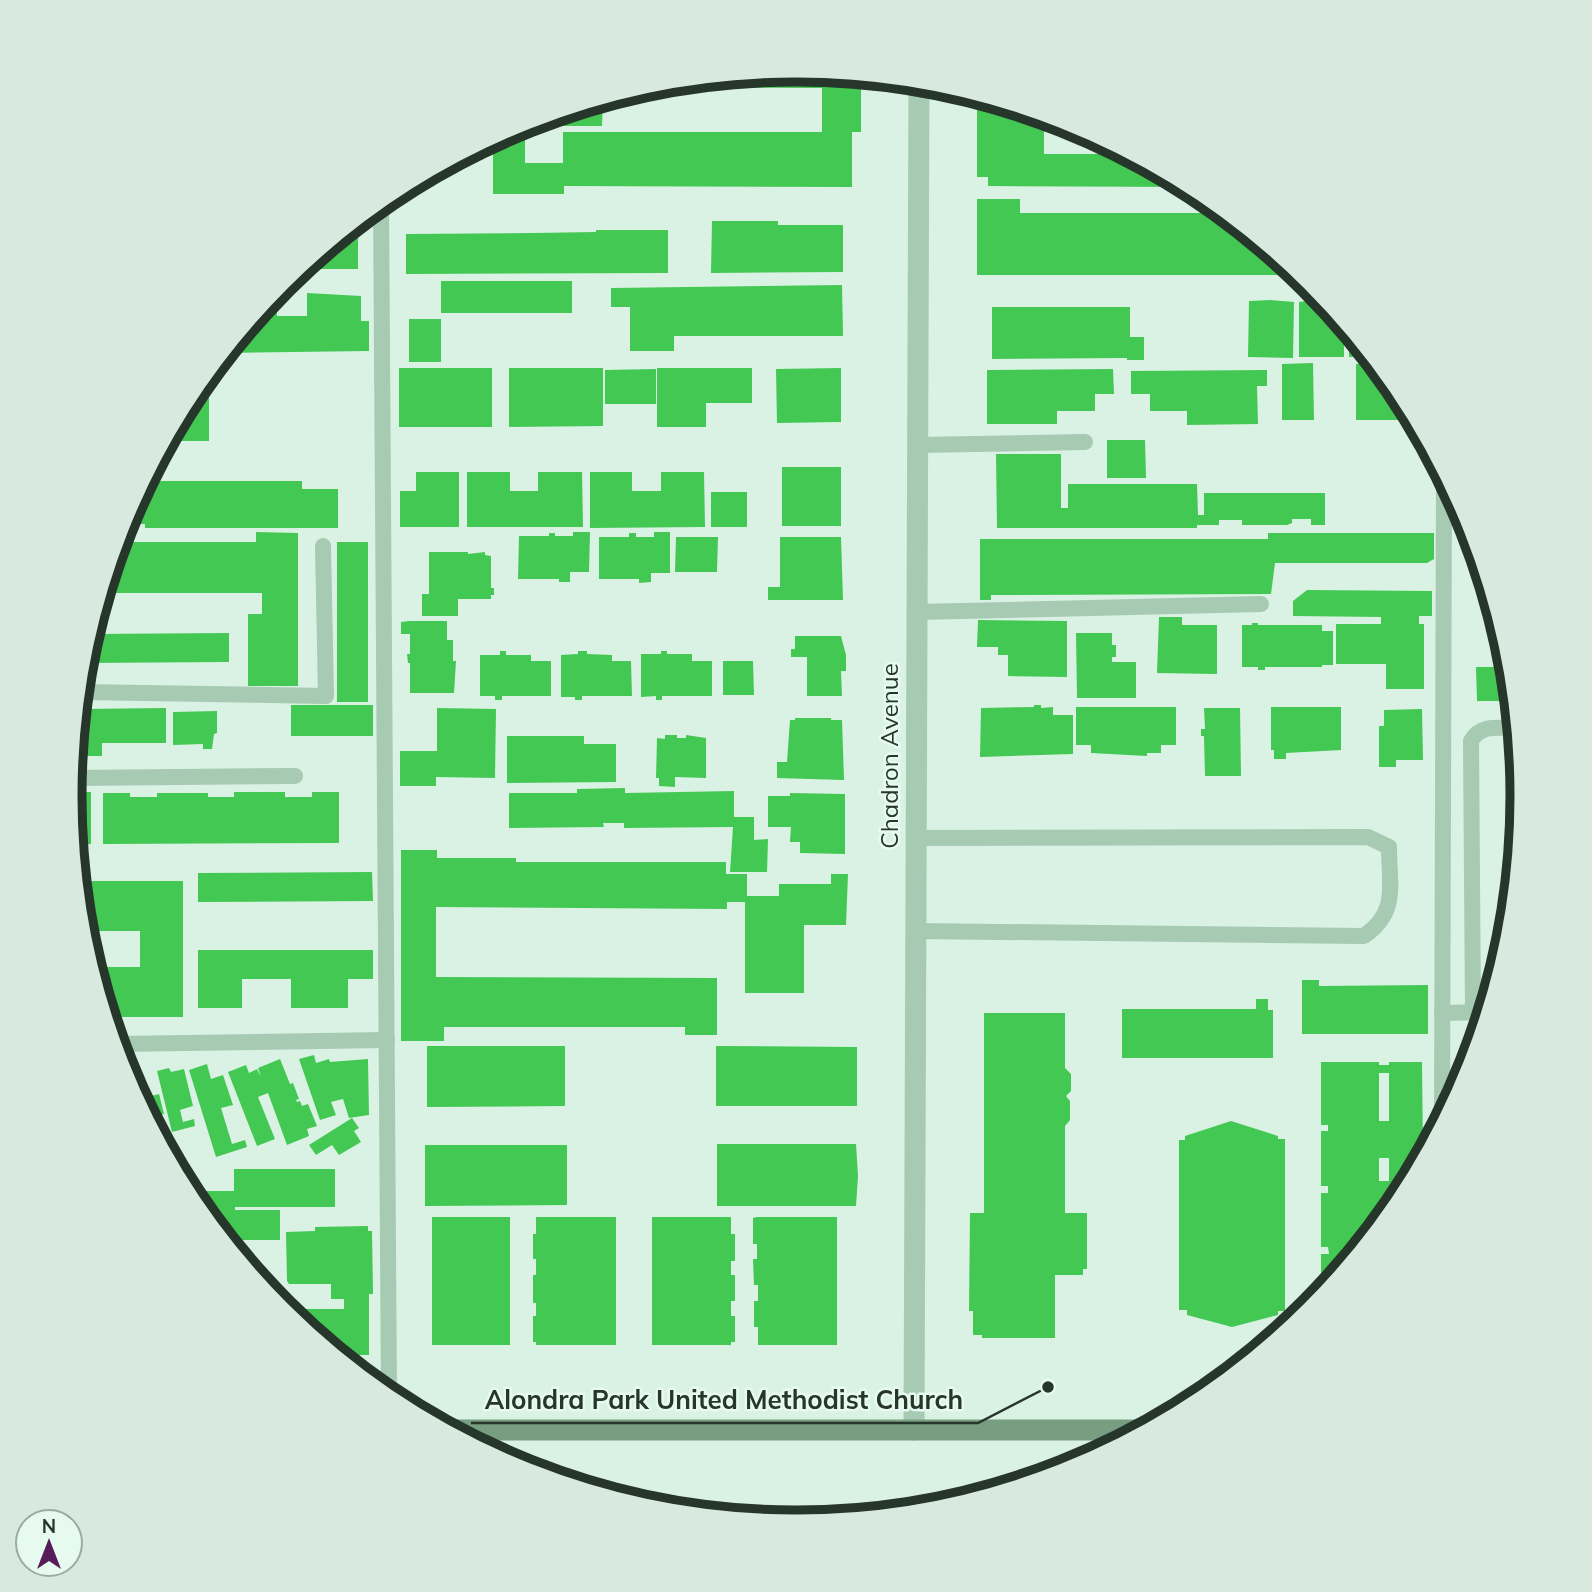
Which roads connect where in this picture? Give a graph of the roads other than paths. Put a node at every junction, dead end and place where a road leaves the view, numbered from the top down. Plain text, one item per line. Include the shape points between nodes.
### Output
1 (919, 93) edge
2 (381, 216) edge
3 (1085, 442) dead end
4 (918, 445) junction
5 (1444, 498) edge
6 (323, 546) dead end
7 (1261, 604) dead end
8 (917, 612) junction
9 (90, 692) edge
10 (1506, 728) edge
11 (295, 776) dead end
12 (83, 778) edge
13 (916, 838) junction
14 (916, 931) junction
15 (1479, 1002) edge
16 (1476, 1012) edge
17 (1442, 1013) junction
18 (387, 1040) junction
19 (127, 1044) edge
20 (1442, 1098) edge
21 (389, 1382) edge
22 (469, 1430) edge
23 (914, 1430) junction
24 (1123, 1430) edge

1 - 4 street, Chadron Avenue
2 - 18 lane
3 - 4 lane
4 - 8 street, Chadron Avenue
5 - 17 lane
6 - 9 lane via 326,696
7 - 8 lane
8 - 13 street, Chadron Avenue
10 - 15 lane via 1486,728 1471,741
11 - 12 lane
13 - 14 street, Chadron Avenue
13 - 14 lane via 1368,837 1389,847 1390,905 1378,926 1364,936
14 - 23 street, Chadron Avenue
16 - 17 lane
17 - 20 lane
18 - 19 lane
18 - 21 lane
22 - 23 main road
23 - 24 main road

